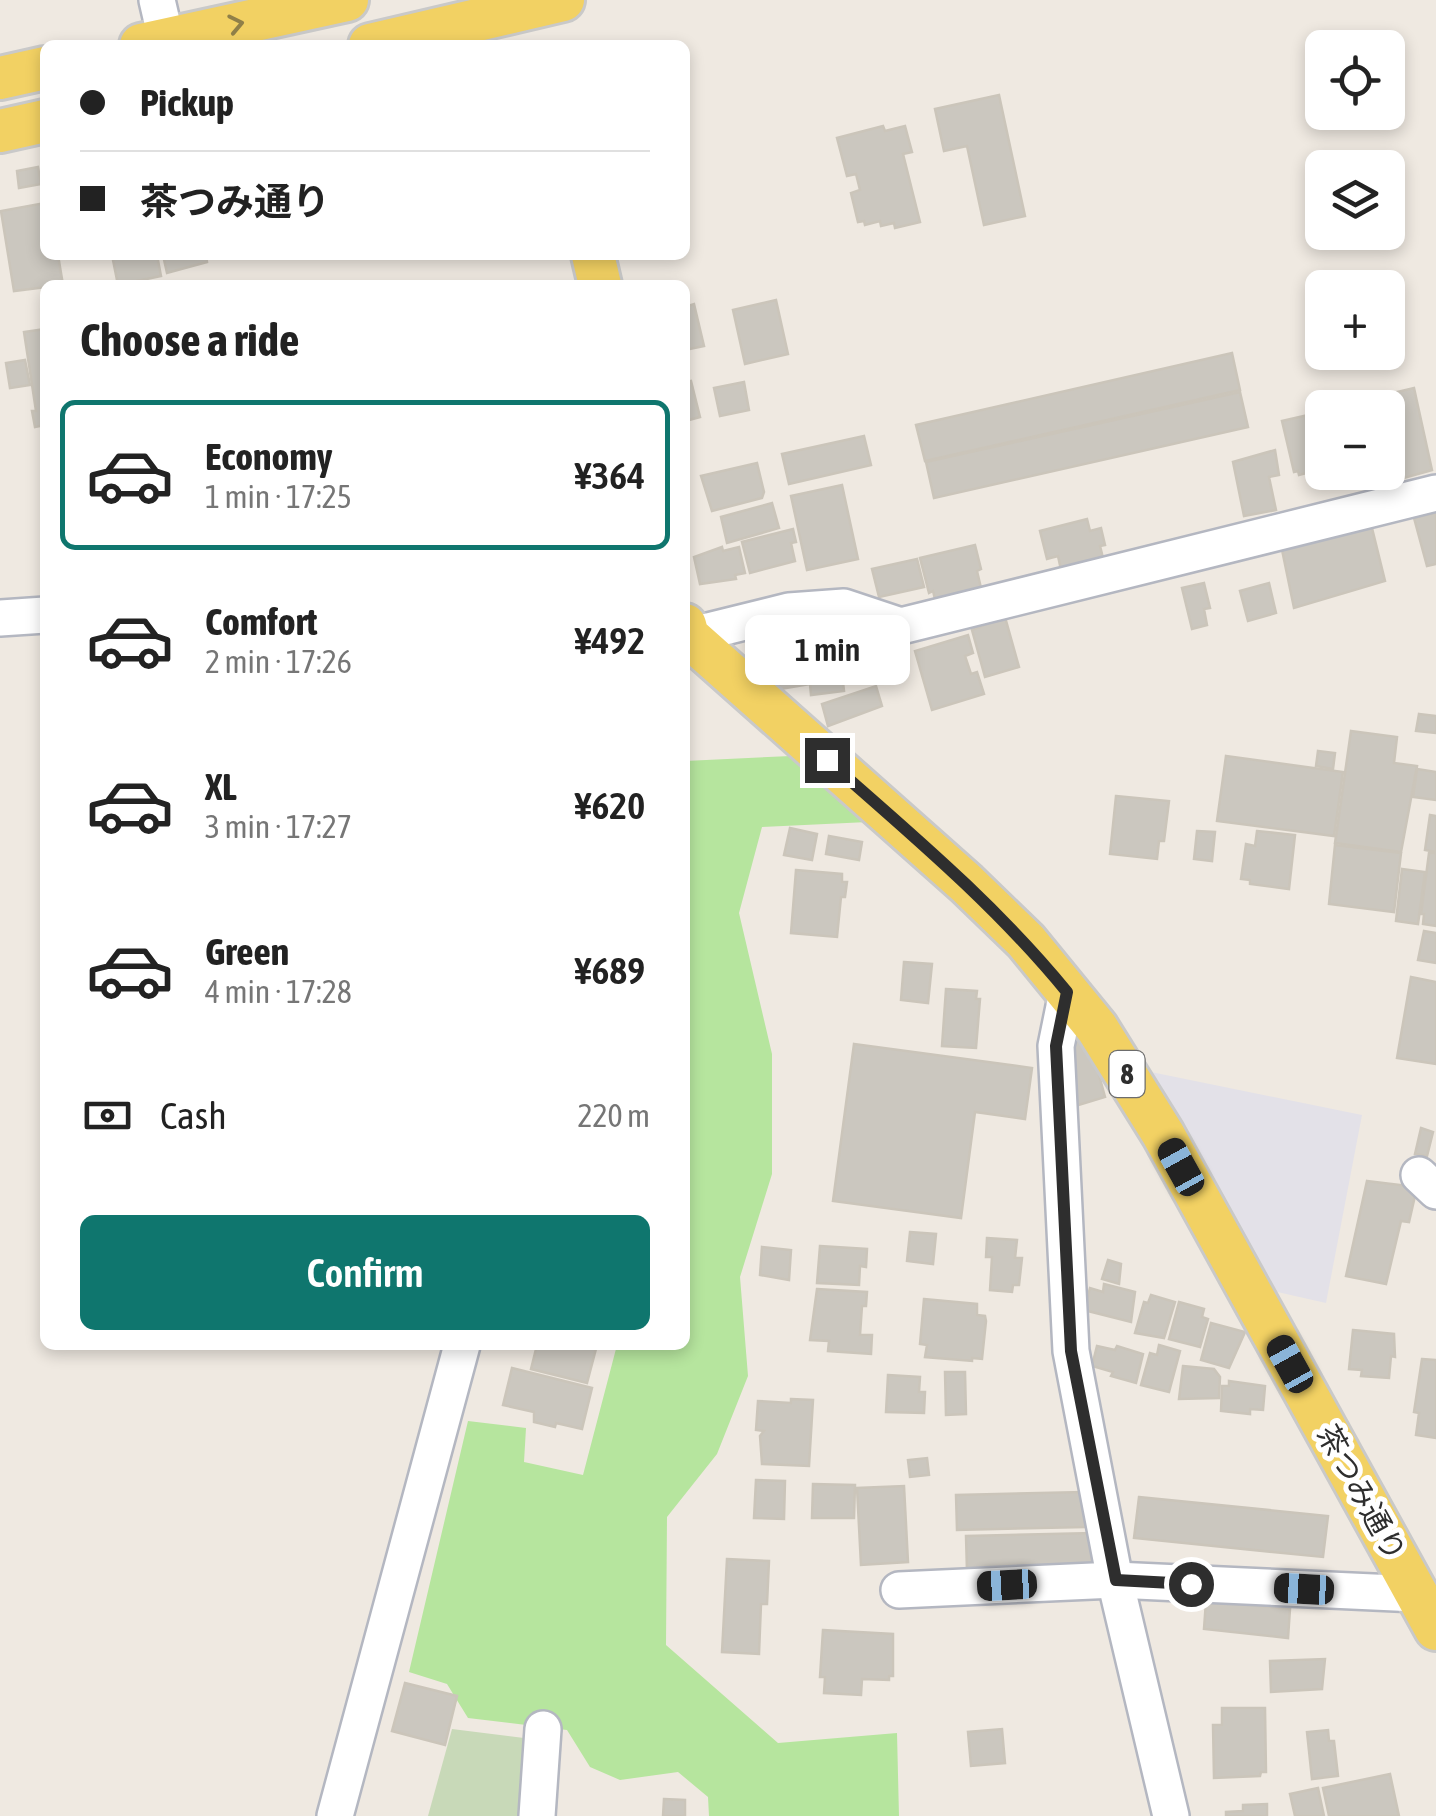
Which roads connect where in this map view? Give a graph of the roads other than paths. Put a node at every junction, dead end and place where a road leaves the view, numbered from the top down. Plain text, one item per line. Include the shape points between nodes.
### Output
1 (347, 0) edge
2 (544, 13) edge
3 (155, 28) edge
4 (397, 40) edge
5 (40, 69) edge
6 (0, 78) edge
7 (40, 121) edge
8 (0, 131) edge
9 (1436, 493) edge
10 (40, 615) edge
11 (0, 618) edge
12 (690, 634) edge
13 (690, 639) edge
14 (1067, 992) junction
15 (461, 1350) edge
16 (1116, 1580) junction
17 (899, 1590) dead end
18 (1426, 1611) edge
19 (543, 1728) dead end
20 (335, 1816) edge
21 (536, 1816) edge
22 (1170, 1816) edge

3 -> 1 main road
2 - 4 main road
5 - 6 main road
7 - 8 main road
9 - 12 street via 901,626 844,607 790,611
10 - 11 street
13 - 14 main road, 茶つみ通り / 8 via 966,884
14 - 16 street via 1056,1046 1071,1351
14 - 18 main road, 茶つみ通り / 8 via 1163,1134
15 - 20 street
16 - 17 street
16 - 18 street
16 - 22 street
19 - 21 street

